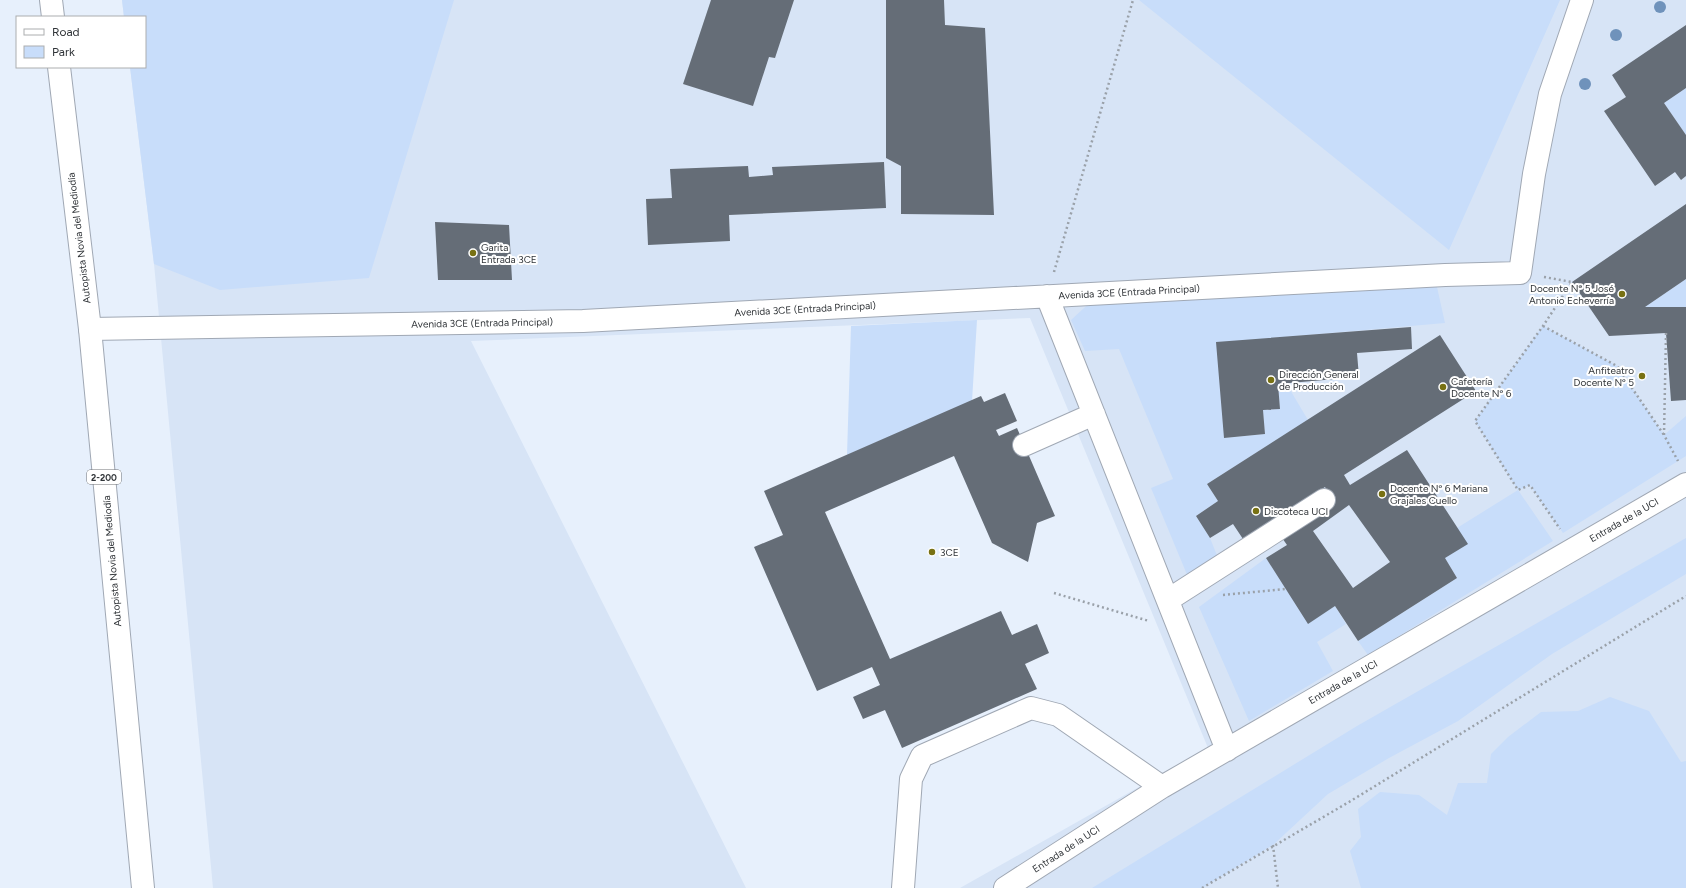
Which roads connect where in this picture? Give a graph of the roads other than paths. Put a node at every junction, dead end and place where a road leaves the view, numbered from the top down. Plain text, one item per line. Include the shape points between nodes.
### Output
1 (51, 0) edge
2 (1582, 0) edge
3 (53, 16) edge
4 (59, 68) edge
5 (1047, 296) junction
6 (90, 329) junction
7 (1094, 414) junction
8 (1024, 445) dead end
9 (1684, 474) edge
10 (1324, 500) dead end
11 (1168, 600) junction
12 (1227, 750) junction
13 (1162, 787) junction
14 (143, 888) edge
15 (903, 888) edge
16 (1005, 888) edge

1 - 3 main road
2 - 5 main road, Avenida 3CE (Entrada Principal) via 1550,94 1534,174 1520,273
4 - 6 main road, Autopista Novia del Mediodía / 2-200
5 - 6 main road, Avenida 3CE (Entrada Principal) via 583,321
5 - 7 main road
6 - 14 main road, Autopista Novia del Mediodía / 2-200
7 - 8 main road
7 - 11 main road
9 - 12 main road, Entrada de la UCI via 1573,550
10 - 11 main road
11 - 12 main road
12 - 13 main road, Entrada de la UCI
13 - 15 main road via 1058,714 1032,708 922,756 911,779
13 - 16 main road, Entrada de la UCI

